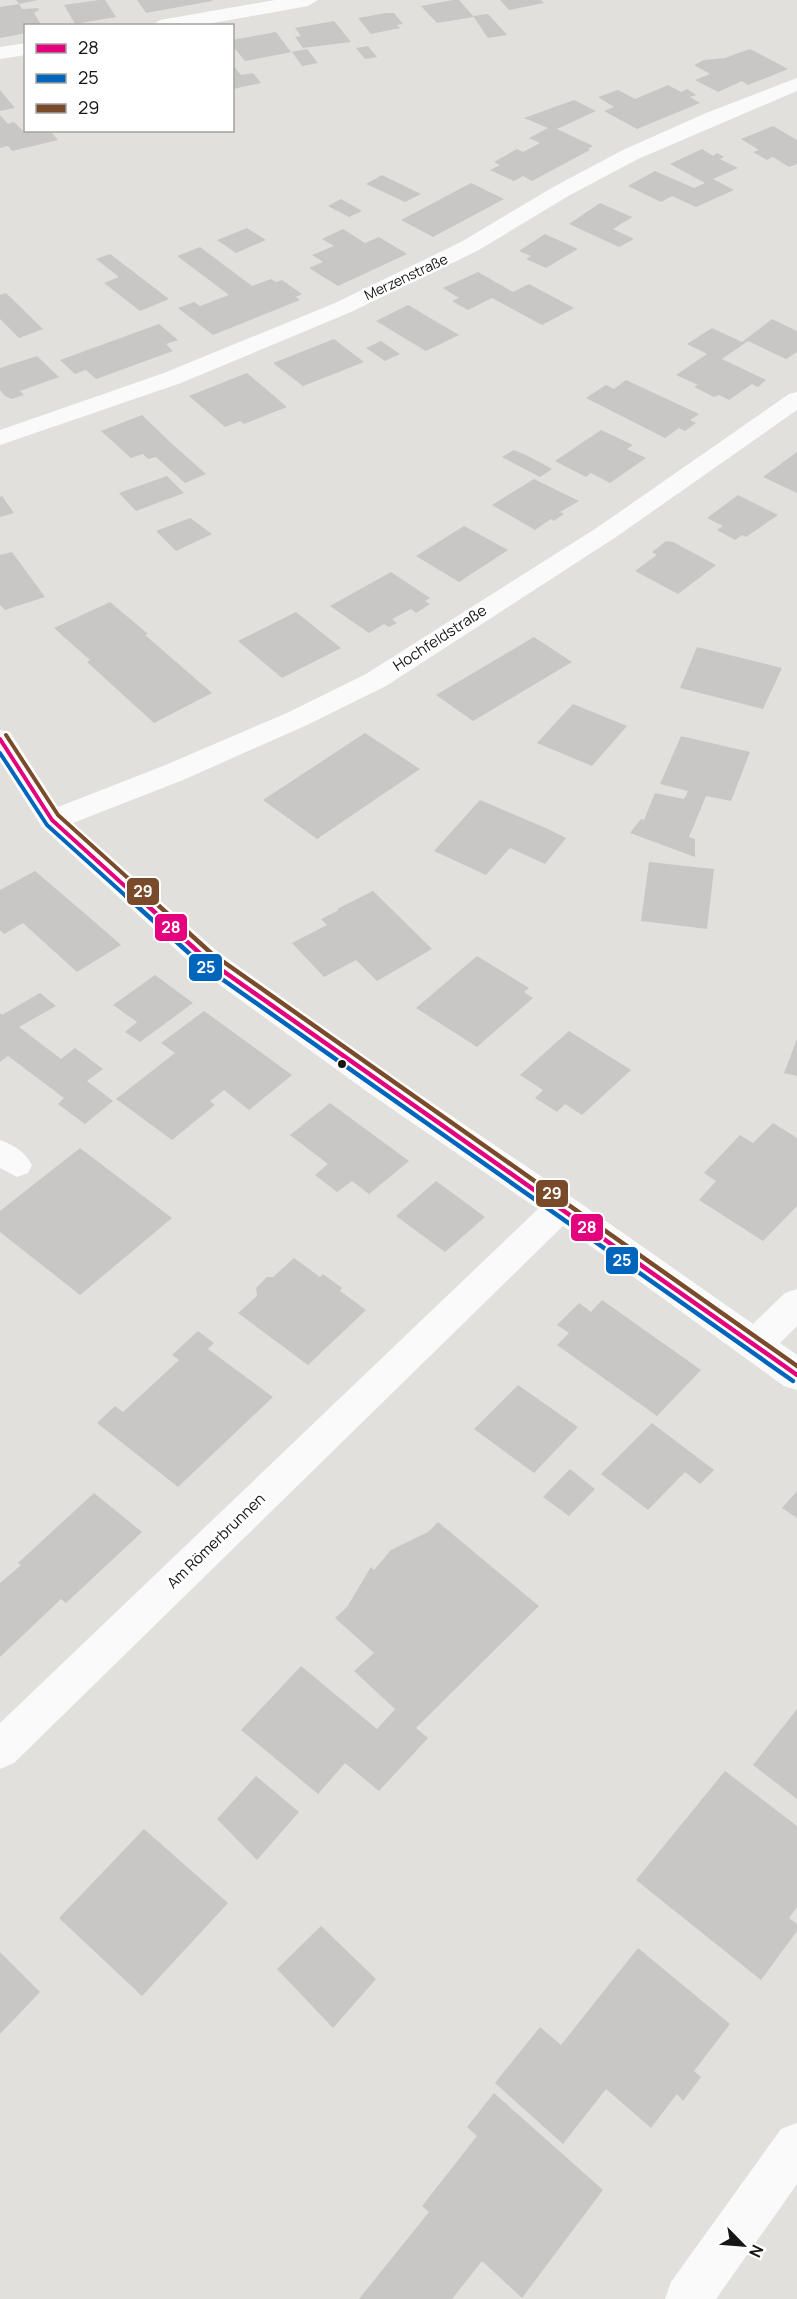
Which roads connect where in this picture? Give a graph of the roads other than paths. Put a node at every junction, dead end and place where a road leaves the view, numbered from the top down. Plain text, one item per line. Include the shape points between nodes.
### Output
1 (308, 0) edge
2 (171, 24) edge
3 (24, 49) edge
4 (0, 53) edge
5 (797, 84) edge
6 (797, 399) edge
7 (0, 438) edge
8 (0, 739) edge
9 (52, 820) junction
10 (561, 1207) junction
11 (797, 1303) edge
12 (755, 1345) junction
13 (797, 1375) edge
14 (0, 1750) edge
15 (797, 2145) edge
16 (688, 2299) edge

1 - 2 street
3 - 4 street
5 - 7 street, Merzenstraße via 629,156 453,254 340,308 208,362
6 - 9 street, Hochfeldstraße via 607,531 376,680 297,719
8 - 9 street
9 - 10 street via 206,959
10 - 12 street
10 - 14 street, Am Römerbrunnen
11 - 12 street
12 - 13 street
15 - 16 street

